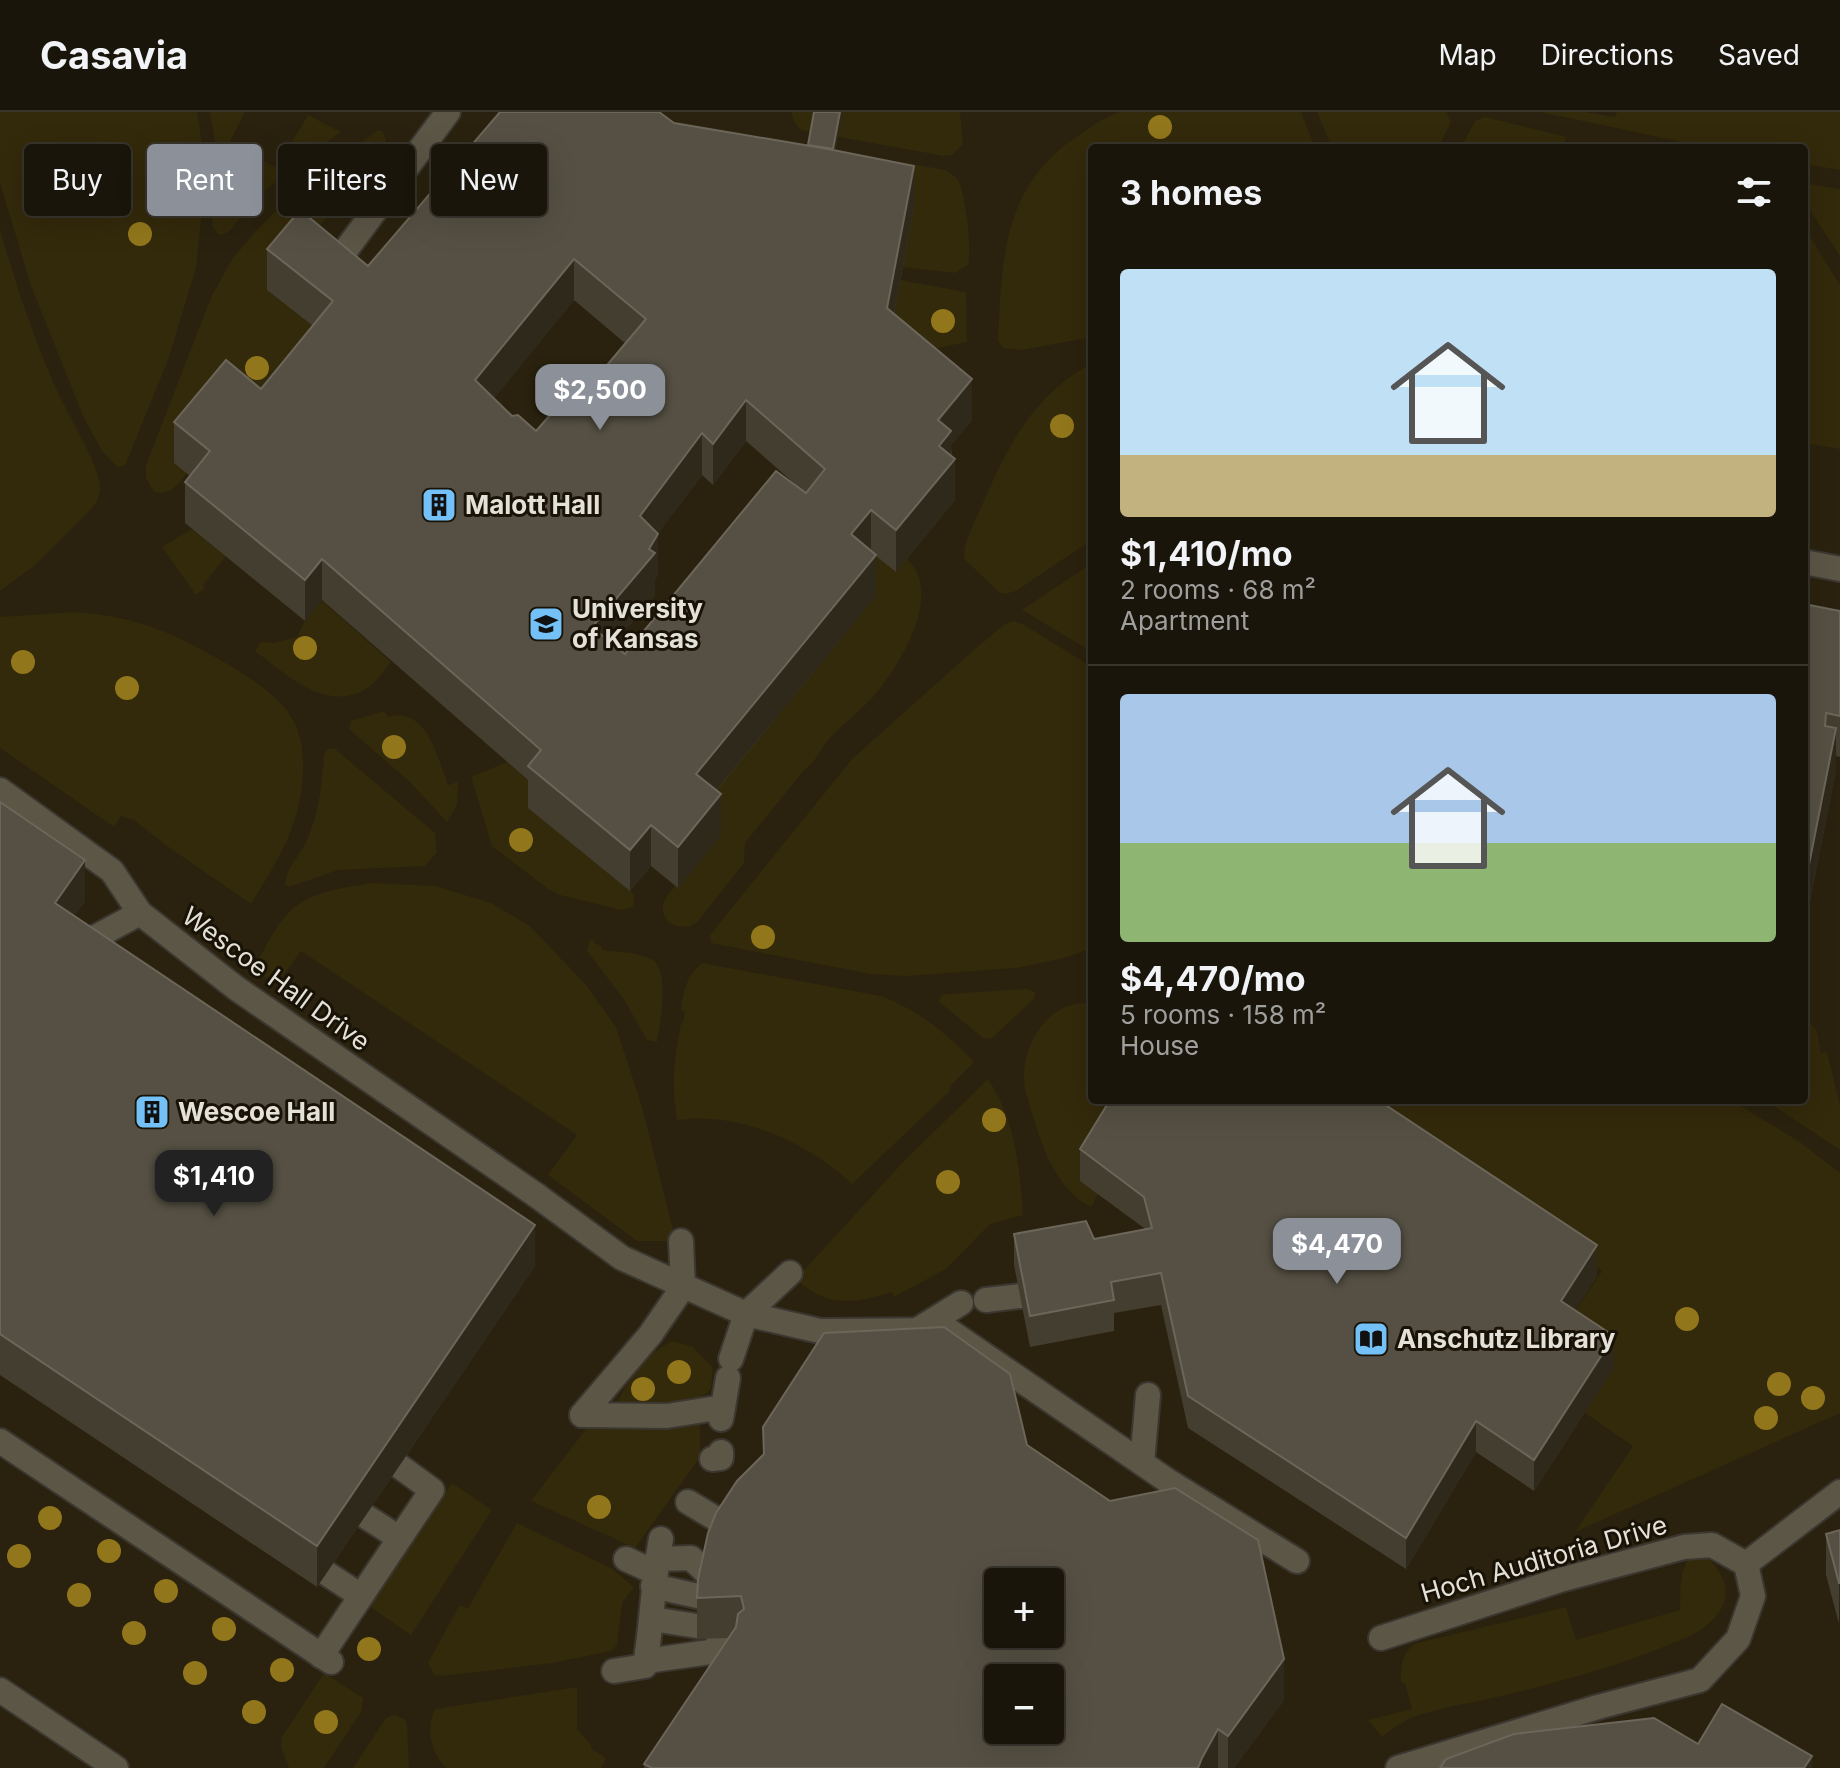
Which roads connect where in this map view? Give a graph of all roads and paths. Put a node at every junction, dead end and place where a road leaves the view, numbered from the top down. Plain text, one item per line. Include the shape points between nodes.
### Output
1 (448, 112) edge
2 (331, 270) edge
3 (1808, 563) edge
4 (1840, 569) edge
5 (0, 790) edge
6 (140, 913) junction
7 (74, 957) edge
8 (681, 1241) dead end
9 (790, 1273) dead end
10 (683, 1287) junction
11 (1020, 1296) edge
12 (986, 1300) dead end
13 (961, 1303) dead end
14 (746, 1314) junction
15 (918, 1330) junction
16 (1148, 1395) dead end
17 (10, 1440) edge
18 (1142, 1463) junction
19 (399, 1466) edge
20 (1840, 1492) edge
21 (750, 1499) edge
22 (687, 1501) dead end
23 (365, 1516) edge
24 (399, 1538) junction
25 (626, 1559) dead end
26 (1297, 1561) dead end
27 (657, 1564) junction
28 (1746, 1564) junction
29 (326, 1573) edge
30 (361, 1596) junction
31 (652, 1619) junction
32 (697, 1626) edge
33 (1381, 1638) dead end
34 (720, 1653) edge
35 (645, 1670) junction
36 (614, 1671) dead end
37 (0, 1690) edge
38 (116, 1768) edge
39 (1398, 1768) edge

1 - 2 street
3 - 4 street
5 - 6 street, Wescoe Hall Drive via 112,871
6 - 7 street via 90,940
6 - 10 street, Wescoe Hall Drive via 236,988 622,1258
8 - 10 street
9 - 14 street
10 - 14 street, Wescoe Hall Drive
10 - 14 street via 582,1415 722,1413
11 - 12 street
13 - 15 street
14 - 15 street, Wescoe Hall Drive via 820,1331
15 - 18 street, Wescoe Hall Drive via 948,1330
16 - 18 street
17 - 30 street via 191,1558 326,1659
18 - 26 street, Wescoe Hall Drive
19 - 24 street via 432,1490
20 - 28 street
21 - 22 street via 723,1523
23 - 24 street
24 - 30 street
25 - 27 street
27 - 27 street via 691,1558 705,1586
27 - 31 street
28 - 33 street, Hoch Auditoria Drive via 1712,1545 1684,1547 1560,1580
28 - 39 street via 1753,1596 1738,1639 1700,1680
29 - 30 street
31 - 32 street
31 - 35 street
34 - 35 street
35 - 36 street
37 - 38 street

